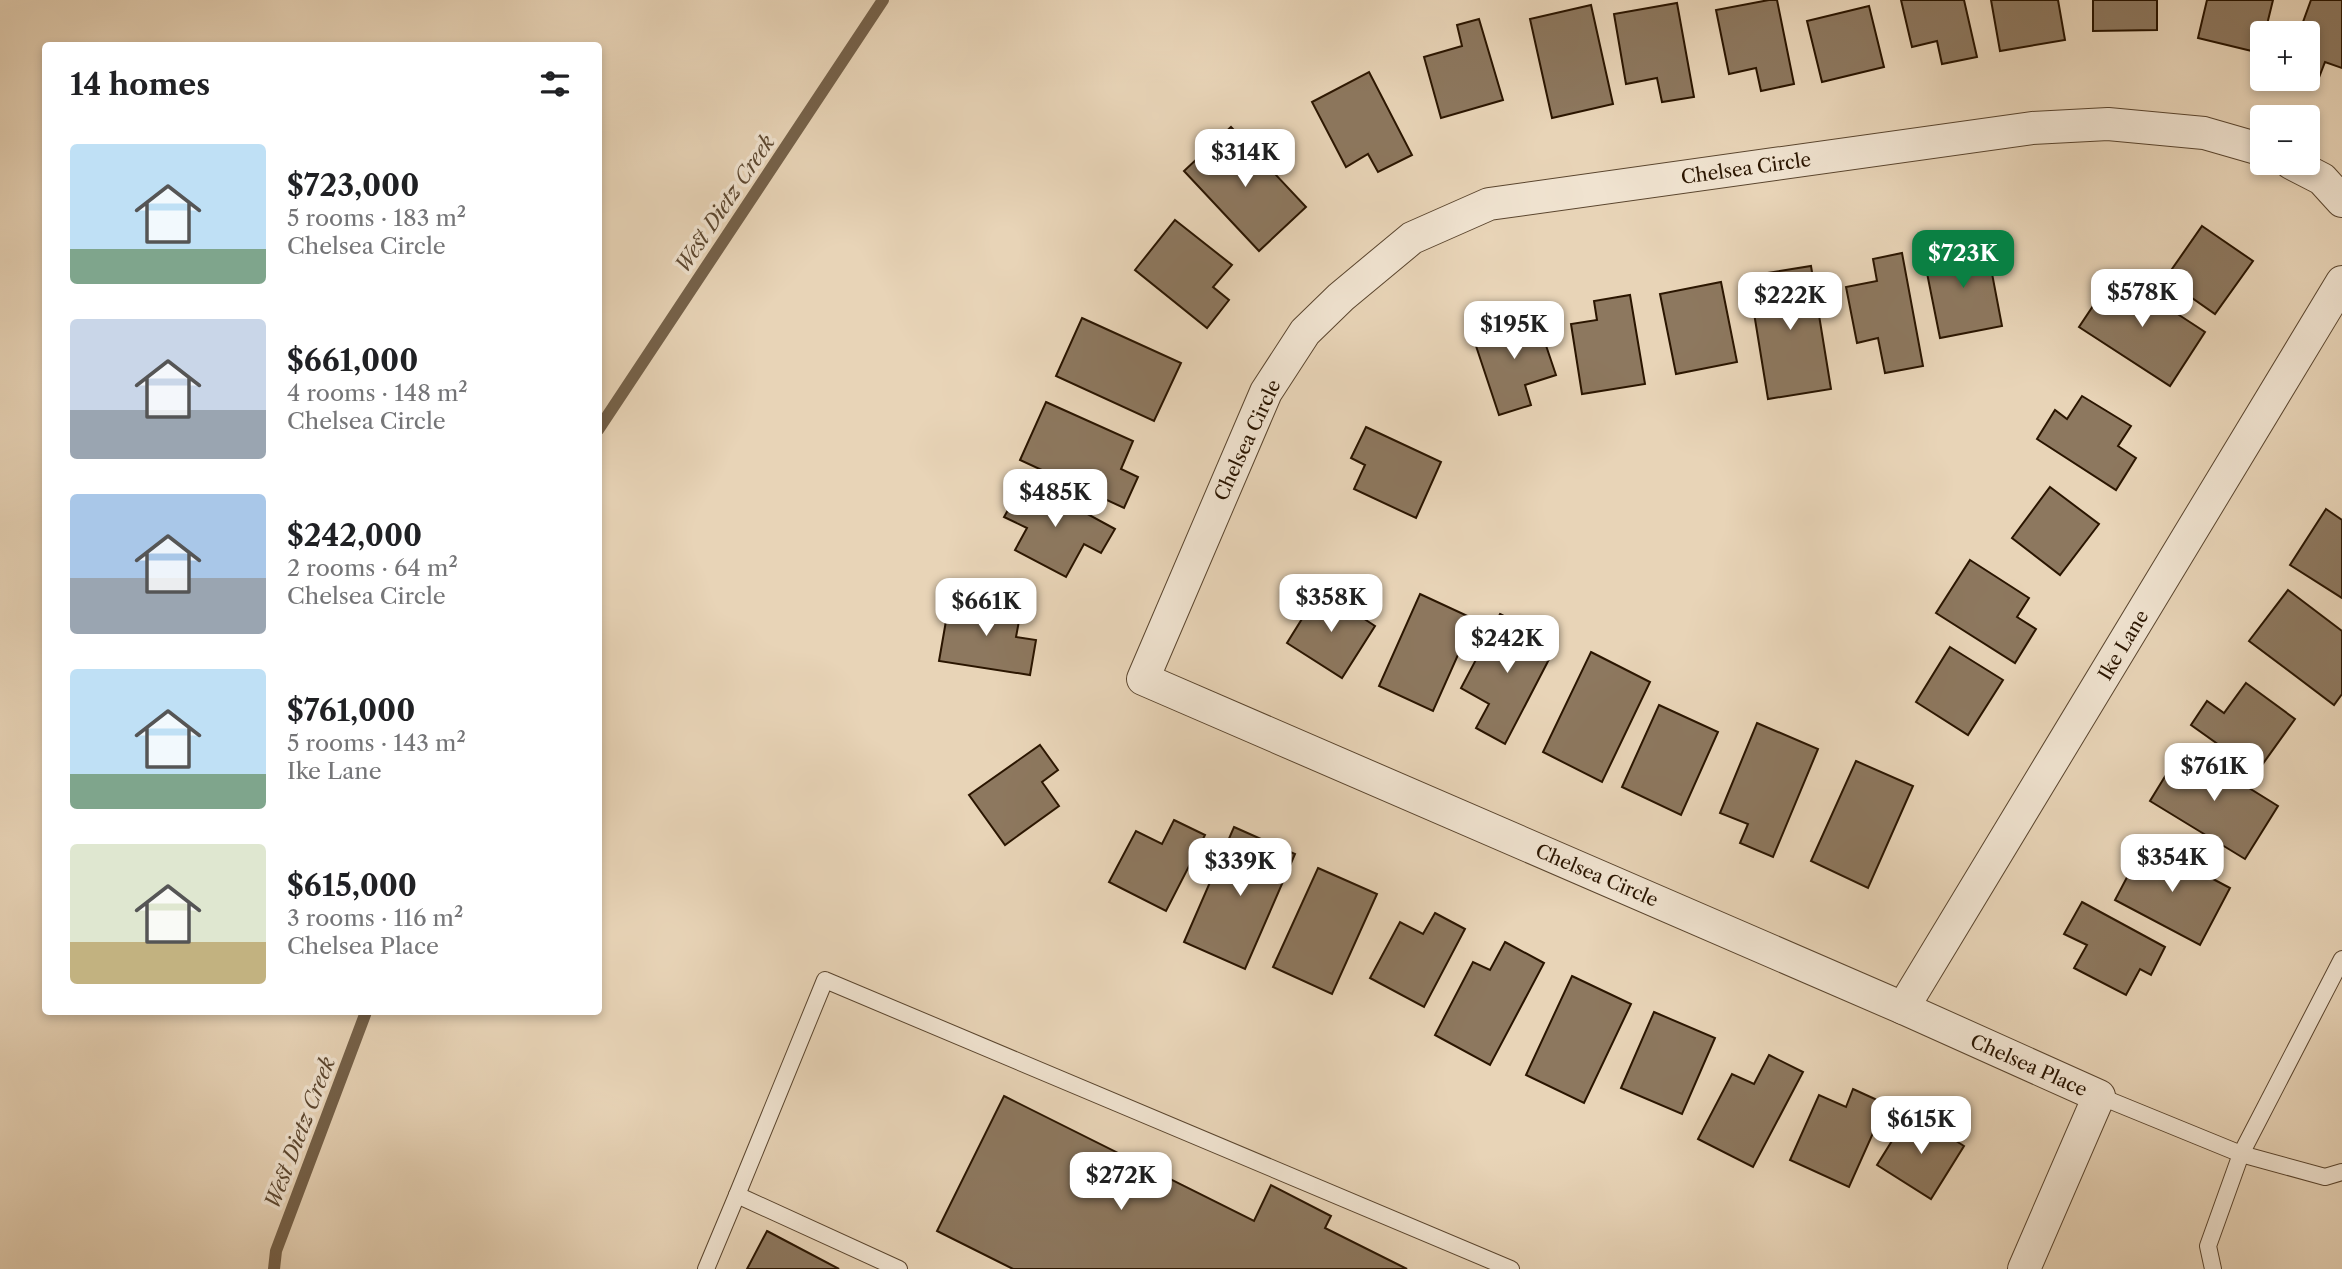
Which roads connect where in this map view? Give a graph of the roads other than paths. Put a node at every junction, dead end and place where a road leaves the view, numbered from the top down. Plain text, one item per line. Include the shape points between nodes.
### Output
1 (2250, 146) edge
2 (2314, 175) edge
3 (2342, 201) edge
4 (2342, 282) edge
5 (2341, 964) edge
6 (1903, 1007) junction
7 (2099, 1096) junction
8 (2241, 1154) junction
9 (2342, 1172) edge
10 (737, 1195) junction
11 (706, 1269) edge
12 (899, 1269) edge
13 (1511, 1269) edge
14 (2024, 1269) edge
15 (2213, 1269) edge

1 - 6 street, Chelsea Circle via 2204,133 2108,124 2032,128 1489,204 1412,238 1305,332 1266,392 1143,679
2 - 3 street
4 - 6 street, Ike Lane
5 - 8 lane
6 - 7 street, Chelsea Place
7 - 8 lane
7 - 14 street, Chelsea Place
8 - 9 lane via 2325,1177
8 - 15 lane via 2208,1246
10 - 11 lane
10 - 12 lane
10 - 13 lane via 825,980

